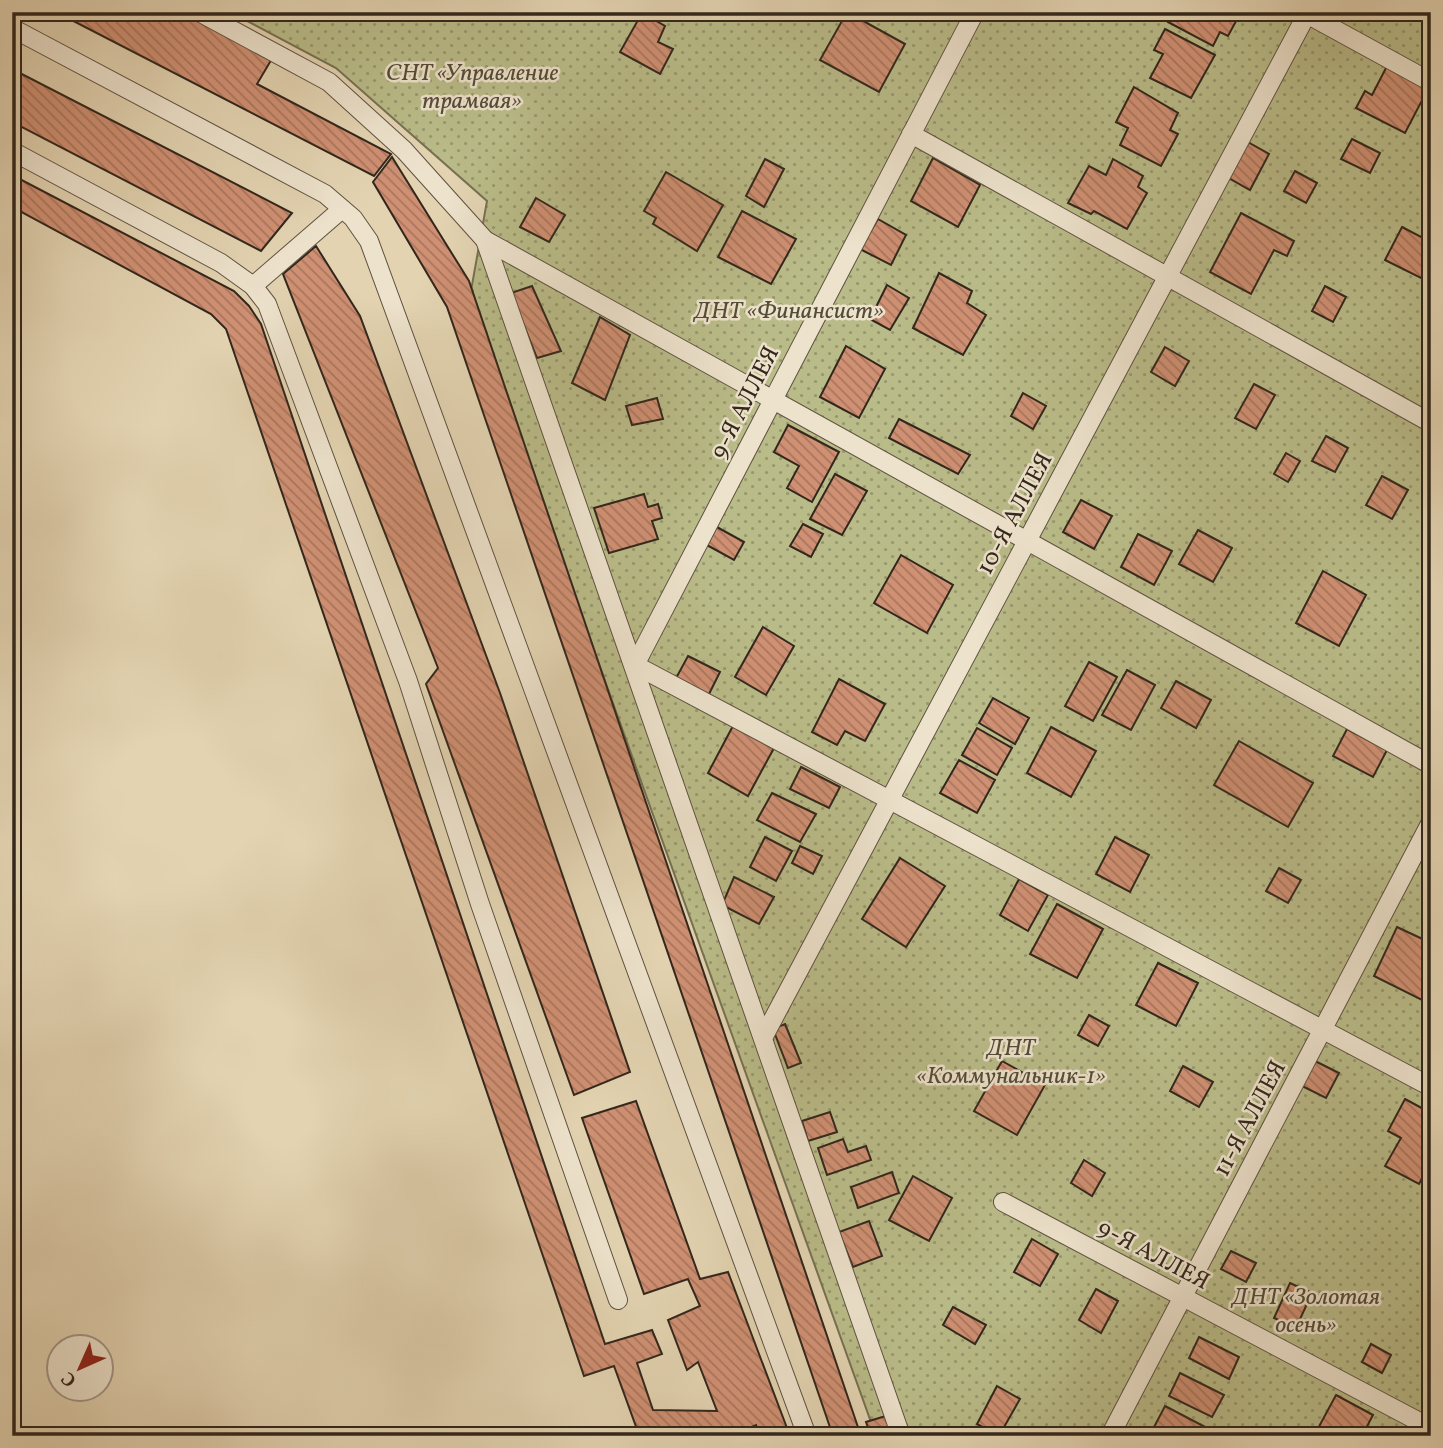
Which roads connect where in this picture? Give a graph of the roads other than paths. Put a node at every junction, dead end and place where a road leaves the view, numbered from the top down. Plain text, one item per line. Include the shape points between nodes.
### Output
1 (199, 12) edge
2 (975, 12) edge
3 (1306, 13) edge
4 (12, 28) edge
5 (1431, 82) edge
6 (911, 134) junction
7 (12, 151) edge
8 (342, 209) junction
9 (485, 240) junction
10 (1166, 279) junction
11 (253, 285) junction
12 (773, 400) junction
13 (1431, 423) edge
14 (1027, 541) junction
15 (635, 665) junction
16 (1431, 765) edge
17 (889, 800) junction
18 (1431, 822) edge
19 (1323, 1030) junction
20 (763, 1038) junction
21 (1431, 1087) edge
22 (1003, 1202) dead end
23 (1183, 1297) junction
24 (618, 1300) dead end
25 (1431, 1428) edge
26 (807, 1436) edge
27 (901, 1436) edge
28 (1110, 1436) edge

1 - 9 lane via 329,82 404,150
2 - 6 lane, 9-Я АЛЛЕЯ
3 - 5 lane
3 - 10 lane, 10-Я АЛЛЕЯ
4 - 8 lane via 284,171
6 - 10 lane
6 - 12 lane, 9-Я АЛЛЕЯ
7 - 11 lane via 221,263
8 - 11 lane
8 - 26 lane via 369,241
9 - 12 lane
9 - 15 lane
10 - 13 lane
10 - 14 lane, 10-Я АЛЛЕЯ
11 - 24 lane via 267,304 408,681
12 - 14 lane
12 - 15 lane, 9-Я АЛЛЕЯ
14 - 16 lane
14 - 17 lane, 10-Я АЛЛЕЯ
15 - 17 lane
15 - 20 lane
17 - 19 lane
17 - 20 lane, 10-Я АЛЛЕЯ
18 - 19 lane, 11-Я АЛЛЕЯ
19 - 21 lane
19 - 23 lane, 11-Я АЛЛЕЯ
20 - 27 lane
22 - 23 lane, 9-Я АЛЛЕЯ
23 - 25 lane, 9-Я АЛЛЕЯ
23 - 28 lane, 11-Я АЛЛЕЯ

